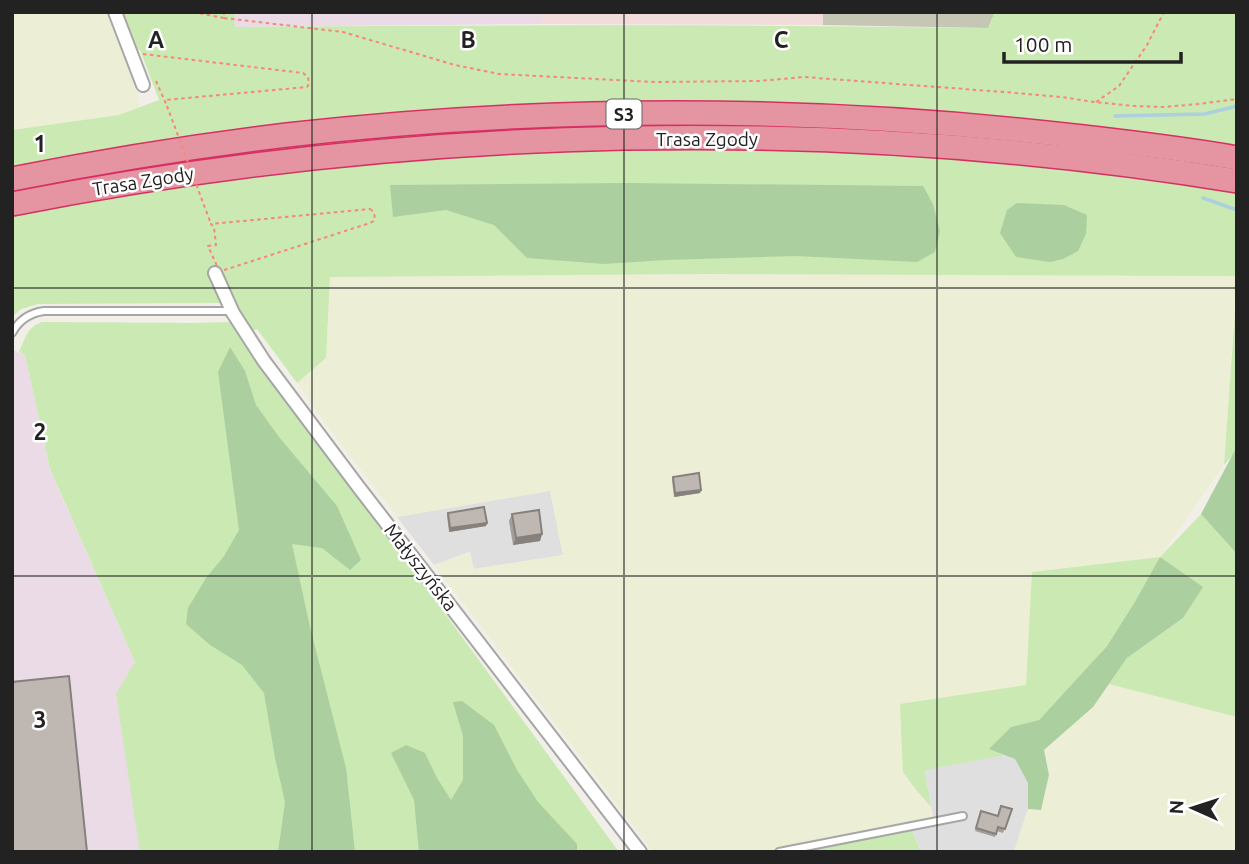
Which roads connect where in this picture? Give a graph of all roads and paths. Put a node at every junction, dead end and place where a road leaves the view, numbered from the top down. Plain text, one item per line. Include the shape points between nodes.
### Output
1 (115, 12) edge
2 (193, 12) edge
3 (224, 12) edge
4 (1164, 12) edge
5 (224, 18) junction
6 (141, 54) dead end
7 (146, 83) joint
8 (1237, 99) edge
9 (165, 100) junction
10 (1095, 102) junction
11 (1237, 158) edge
12 (12, 179) edge
13 (1237, 181) edge
14 (12, 204) edge
15 (211, 223) junction
16 (219, 272) junction
17 (233, 313) junction
18 (12, 333) edge
19 (962, 816) dead end
20 (640, 852) edge
21 (779, 852) edge

1 - 7 street
2 - 5 path
3 - 5 path
4 - 10 path via 1119,86
5 - 10 path via 343,32 499,74 667,83 804,78
6 - 9 path via 303,73 309,84
7 - 9 path via 155,80
8 - 10 path via 1164,107
9 - 15 path, bridge
11 - 12 highway, Trasa Zgody / S3 via 968,125 673,113 357,128 203,146
13 - 14 highway, Trasa Zgody / S3 via 1030,154 902,144 578,139 288,160
15 - 16 path via 216,245 208,246
15 - 16 path via 370,209 375,216 370,223
16 - 17 street, Małyszyńska
17 - 18 lane via 44,311 27,316
17 - 20 street, Małyszyńska via 357,485
19 - 21 lane

